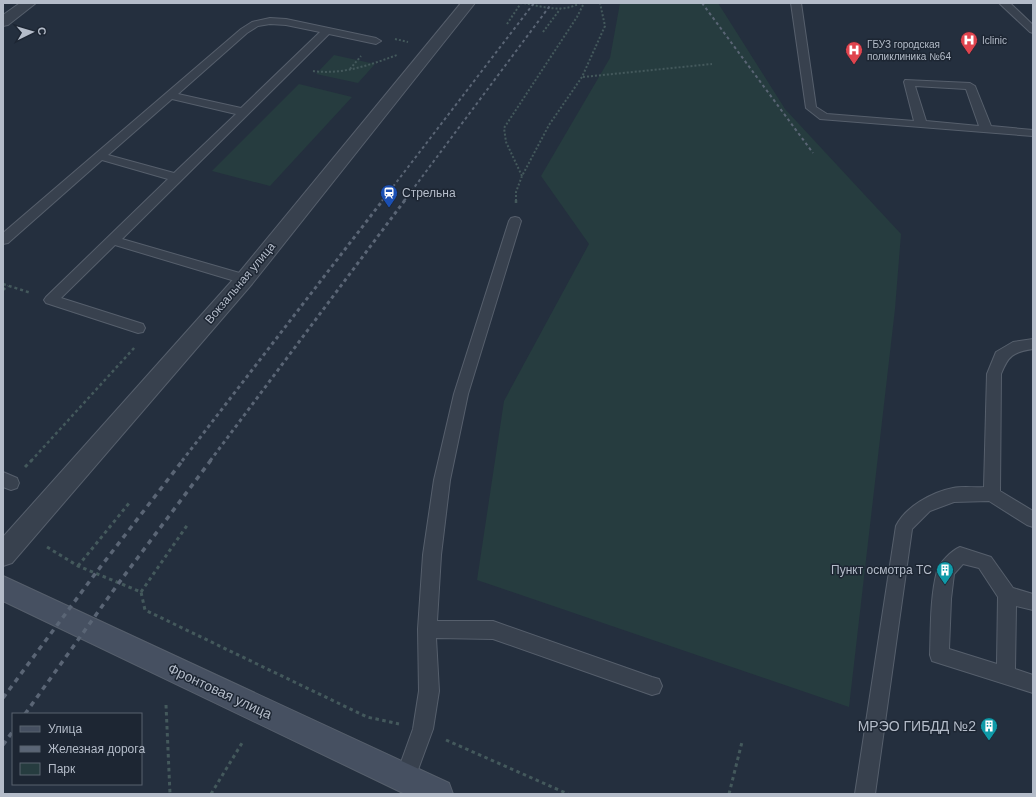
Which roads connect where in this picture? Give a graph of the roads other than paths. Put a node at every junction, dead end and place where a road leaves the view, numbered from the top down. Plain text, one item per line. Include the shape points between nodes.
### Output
1 (30, 3) edge
2 (468, 3) edge
3 (796, 3) edge
4 (1004, 3) edge
5 (3, 22) edge
6 (1033, 30) edge
7 (327, 31) junction
8 (376, 41) road end
9 (170, 95) junction
10 (243, 112) junction
11 (921, 124) junction
12 (986, 129) junction
13 (1033, 133) edge
14 (100, 156) junction
15 (176, 177) junction
16 (515, 221) dead end
17 (3, 240) edge
18 (112, 240) junction
19 (245, 279) junction
20 (138, 328) road end
21 (1033, 344) edge
22 (992, 494) junction
23 (1033, 520) edge
24 (3, 555) edge
25 (3, 588) edge
26 (1007, 595) junction
27 (1033, 602) edge
28 (427, 629) junction
29 (1006, 675) junction
30 (1033, 684) edge
31 (652, 686) dead end
32 (405, 779) junction
33 (438, 794) edge
34 (865, 794) edge

1 - 5 street
2 - 19 street, Вокзальная улица via 427,46
3 - 11 lane via 811,108 824,117
4 - 6 lane
7 - 8 lane
7 - 9 lane via 286,22 270,21 255,24
7 - 10 lane
9 - 10 lane
9 - 14 lane
10 - 15 lane
11 - 12 lane
11 - 12 lane via 909,82 970,86
12 - 13 lane
14 - 15 lane
14 - 17 lane
15 - 18 lane
16 - 28 lane via 461,394 442,480 432,555
18 - 19 lane
18 - 20 lane via 51,300
19 - 24 street, Вокзальная улица
21 - 22 lane via 1018,346 1001,356 994,374
22 - 23 lane
22 - 34 lane via 952,495 924,506 904,526
25 - 32 main road, Фронтовая улица
26 - 27 lane
26 - 29 lane
26 - 29 lane via 985,562 960,555 946,571 939,655
28 - 31 lane via 493,630
28 - 32 lane via 429,691 423,729
29 - 30 lane
32 - 33 main road, Фронтовая улица

